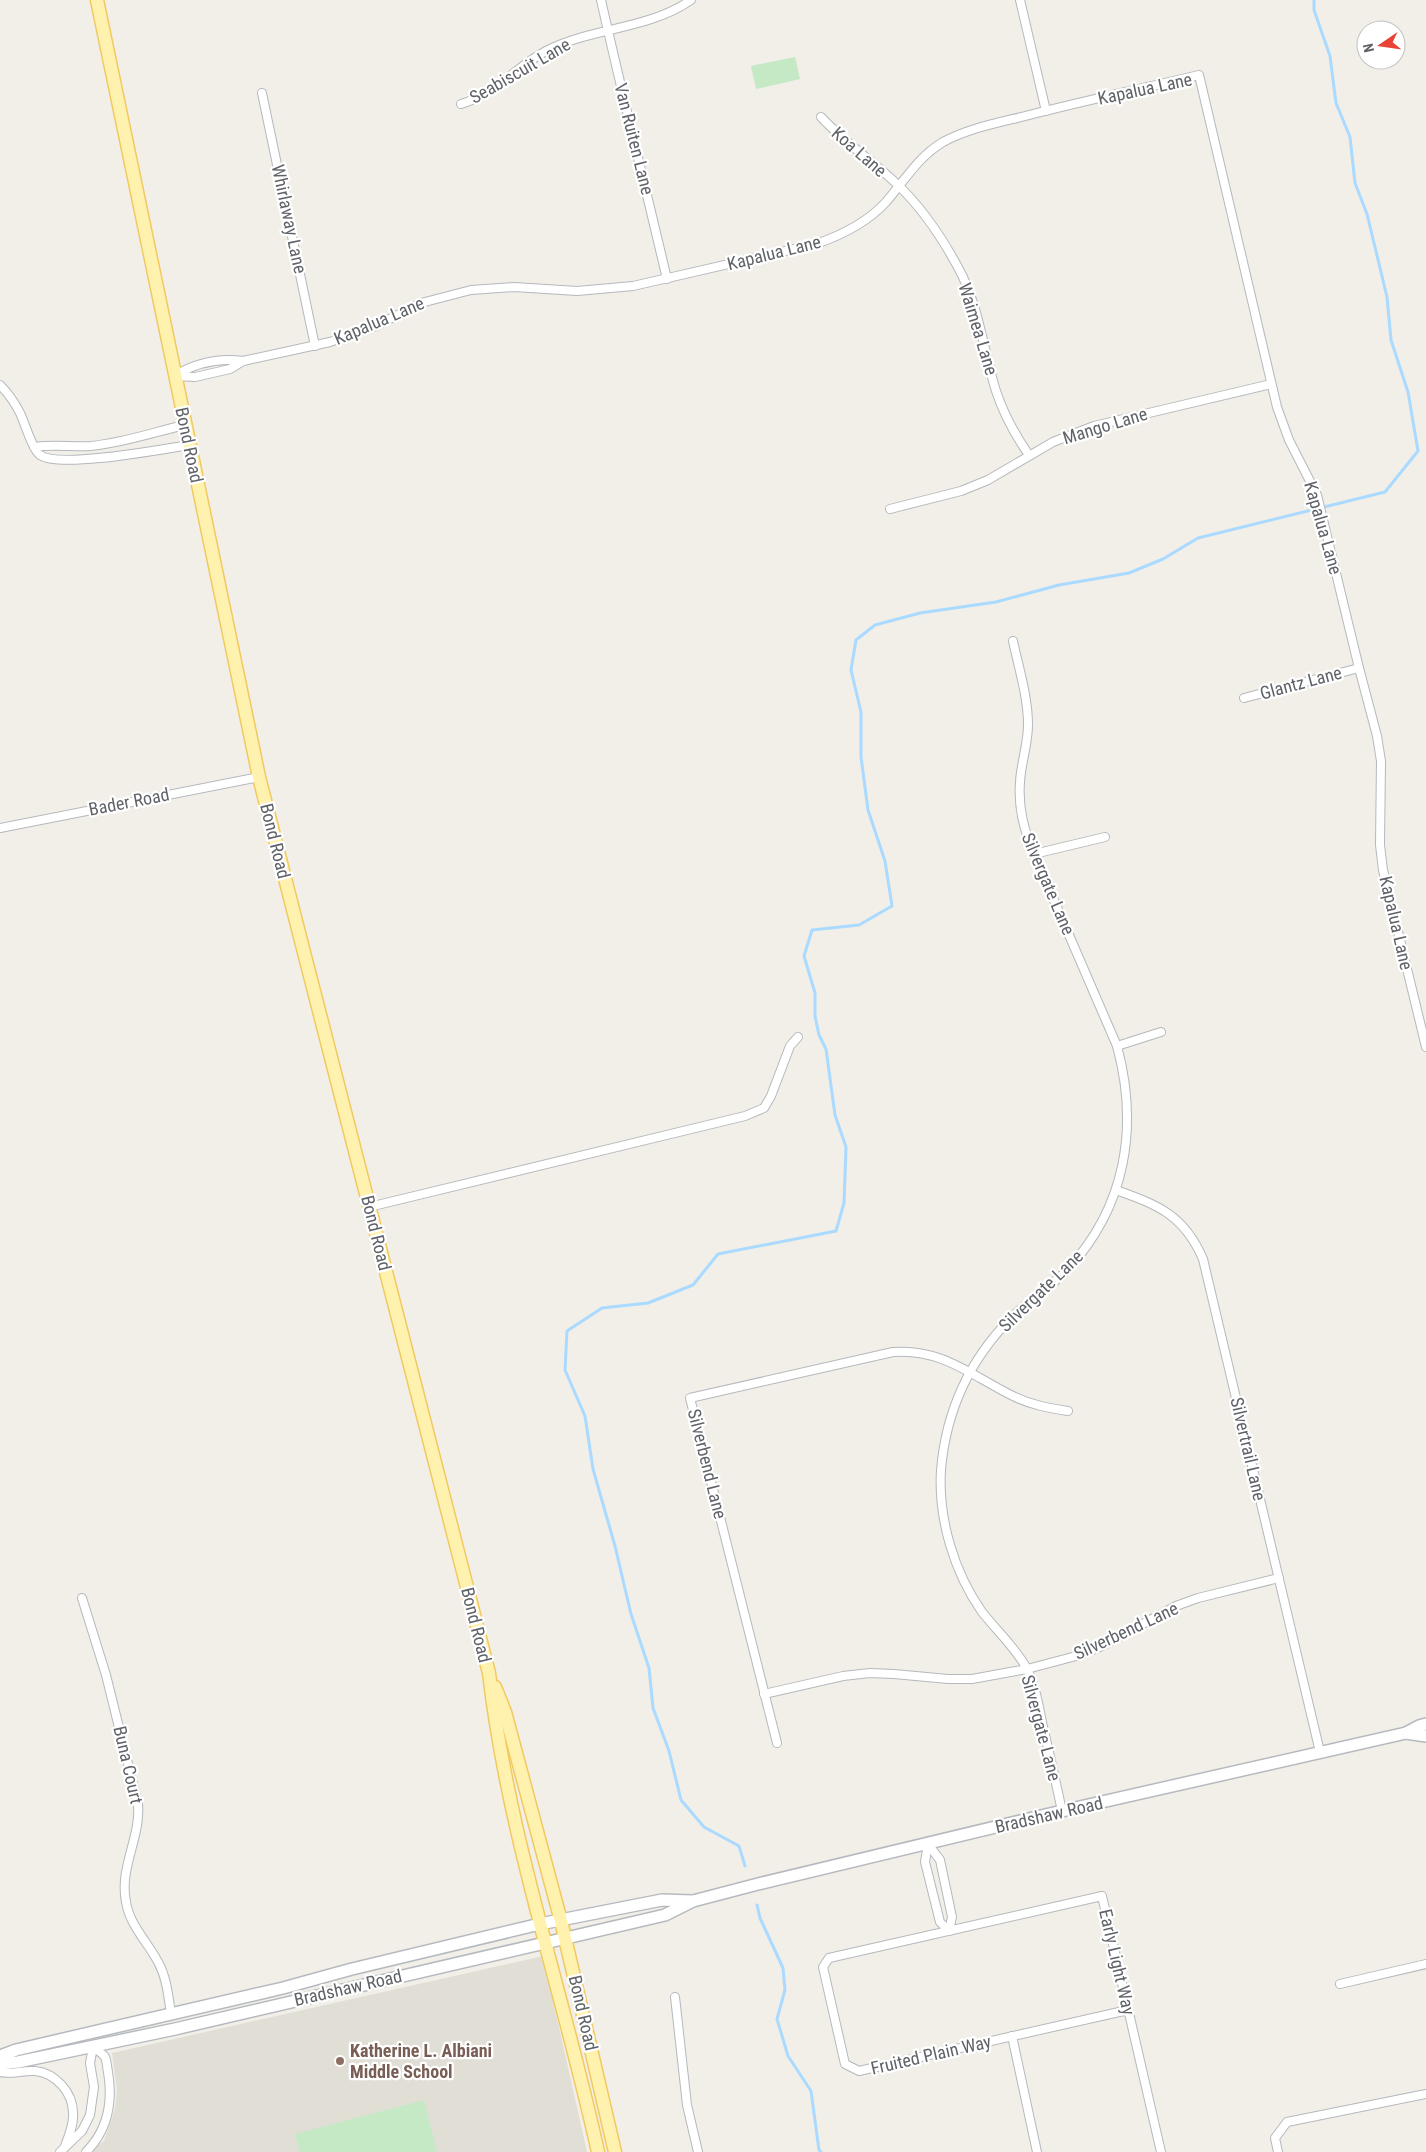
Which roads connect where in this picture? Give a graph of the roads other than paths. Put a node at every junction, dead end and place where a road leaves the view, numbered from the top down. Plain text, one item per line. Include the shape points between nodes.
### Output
1 (97, 0) edge
2 (601, 0) edge
3 (691, 0) edge
4 (1020, 0) edge
5 (608, 30) junction
6 (262, 93) dead end
7 (461, 104) dead end
8 (1046, 111) junction
9 (821, 117) dead end
10 (898, 186) junction
11 (667, 279) junction
12 (315, 346) junction
13 (176, 376) junction
14 (1272, 384) junction
15 (0, 385) edge
16 (185, 425) junction
17 (189, 445) junction
18 (34, 447) junction
19 (1029, 456) junction
20 (890, 509) dead end
21 (1013, 641) dead end
22 (1359, 668) junction
23 (1244, 698) dead end
24 (259, 777) junction
25 (0, 828) edge
26 (1105, 837) dead end
27 (1034, 854) junction
28 (1161, 1032) dead end
29 (798, 1036) dead end
30 (1117, 1046) junction
31 (1426, 1047) edge
32 (1116, 1190) junction
33 (369, 1207) junction
34 (969, 1372) junction
35 (1068, 1411) dead end
36 (1279, 1578) junction
37 (82, 1598) dead end
38 (1027, 1669) junction
39 (489, 1673) junction
40 (764, 1694) junction
41 (1426, 1724) edge
42 (1406, 1733) junction
43 (1426, 1736) edge
44 (777, 1743) dead end
45 (499, 1749) junction
46 (1320, 1752) junction
47 (1062, 1811) junction
48 (535, 1822) junction
49 (928, 1844) junction
50 (693, 1902) junction
51 (561, 1921) junction
52 (540, 1924) junction
53 (949, 1931) junction
54 (565, 1938) junction
55 (545, 1943) junction
56 (1426, 1964) edge
57 (1340, 1984) dead end
58 (675, 1996) dead end
59 (1128, 2010) junction
60 (171, 2013) junction
61 (90, 2033) junction
62 (1012, 2036) junction
63 (93, 2047) junction
64 (0, 2056) edge
65 (0, 2064) edge
66 (0, 2072) edge
67 (1426, 2094) edge
68 (62, 2149) edge
69 (86, 2152) edge
70 (598, 2152) edge
71 (615, 2152) edge
72 (698, 2152) edge
73 (1038, 2152) edge
74 (1160, 2152) edge
75 (1278, 2152) edge

1 - 13 main road, Bond Road
2 - 5 street, Van Ruiten Lane
3 - 5 street, Seabiscuit Lane via 667,14
4 - 8 street
5 - 7 street, Seabiscuit Lane via 551,49 489,93
5 - 11 street, Van Ruiten Lane
6 - 12 street, Whirlaway Lane
8 - 10 street, Kapalua Lane via 974,129 943,143 911,169
8 - 14 street, Kapalua Lane via 1199,75
9 - 10 street, Koa Lane
10 - 11 street, Kapalua Lane via 871,217 835,238
10 - 19 street, Waimea Lane via 932,224 962,276 980,324 1002,408
11 - 12 street, Kapalua Lane via 599,290 497,287 471,290 421,303 354,335
12 - 13 street, Kapalua Lane via 243,361 230,369 195,377
13 - 16 main road, Bond Road
14 - 19 street, Mango Lane via 1094,426 1053,442
14 - 22 street, Kapalua Lane via 1289,440 1317,495
15 - 18 street via 19,411
16 - 17 main road, Bond Road
16 - 18 street via 91,446
17 - 18 street via 94,460 50,458 40,455
17 - 24 main road, Bond Road
19 - 20 street, Mango Lane via 988,480 961,491
21 - 27 street, Silvergate Lane via 1028,716 1020,798 1026,833
22 - 23 street, Glantz Lane
22 - 31 street, Kapalua Lane via 1381,761 1379,828 1384,870
24 - 25 street, Bader Road
24 - 33 main road, Bond Road
26 - 27 street
27 - 30 street, Silvergate Lane
28 - 30 street
29 - 33 street via 790,1046 764,1108 745,1116
30 - 32 street, Silvergate Lane via 1124,1070 1128,1121
32 - 34 street, Silvergate Lane via 1101,1223 1080,1255 1047,1289 1013,1316
32 - 36 street, Silvertrail Lane via 1149,1202 1176,1218 1192,1237 1203,1259
33 - 39 main road, Bond Road
34 - 35 street via 1014,1397
34 - 38 street, Silvergate Lane via 954,1407 943,1449 944,1519 950,1546 969,1590
34 - 40 street, Silverbend Lane via 935,1355 900,1352 690,1398
36 - 38 street, Silverbend Lane via 1198,1598 1095,1649
36 - 46 street, Silvertrail Lane
37 - 60 street, Buna Court via 106,1675 138,1804 138,1826 125,1869 126,1903 139,1935 163,1971
38 - 40 street, Silverbend Lane via 964,1679 870,1673
38 - 47 street, Silvergate Lane via 1036,1692
39 - 45 main road, Bond Road
39 - 48 main road, Bond Road via 505,1712
40 - 44 street, Silverbend Lane
41 - 42 main road, Bradshaw Road
42 - 43 main road, Bradshaw Road
42 - 46 main road, Bradshaw Road
45 - 48 main road via 510,1756 521,1796
45 - 52 main road, Bond Road
46 - 47 main road, Bradshaw Road
47 - 49 main road, Bradshaw Road
48 - 51 main road, Bond Road
49 - 50 main road, Bradshaw Road
49 - 53 street via 940,1860 952,1917
49 - 53 street via 925,1862 940,1922
50 - 51 main road, Bradshaw Road via 662,1900
50 - 54 main road, Bradshaw Road via 665,1915
51 - 52 main road, Bradshaw Road
51 - 54 main road, Bond Road
52 - 55 main road, Bond Road
52 - 60 main road, Bradshaw Road
53 - 59 street, Early Light Way via 1102,1896
53 - 62 street, Fruited Plain Way via 829,1958 823,1967 845,2064 859,2071
54 - 55 main road, Bradshaw Road
54 - 71 main road, Bond Road
55 - 63 main road, Bradshaw Road
55 - 70 main road, Bond Road
56 - 57 street
58 - 72 street via 685,2087
59 - 62 street, Fruited Plain Way
59 - 74 street, Early Light Way
60 - 61 main road, Bradshaw Road
61 - 63 main road
61 - 64 main road, Bradshaw Road
62 - 73 street
63 - 65 main road, Bradshaw Road
63 - 68 street via 90,2063 94,2087 90,2115 82,2131
63 - 69 street via 106,2058 110,2104 95,2143
66 - 68 street via 35,2071 47,2074 63,2085 74,2112
67 - 75 street via 1287,2122 1275,2138

